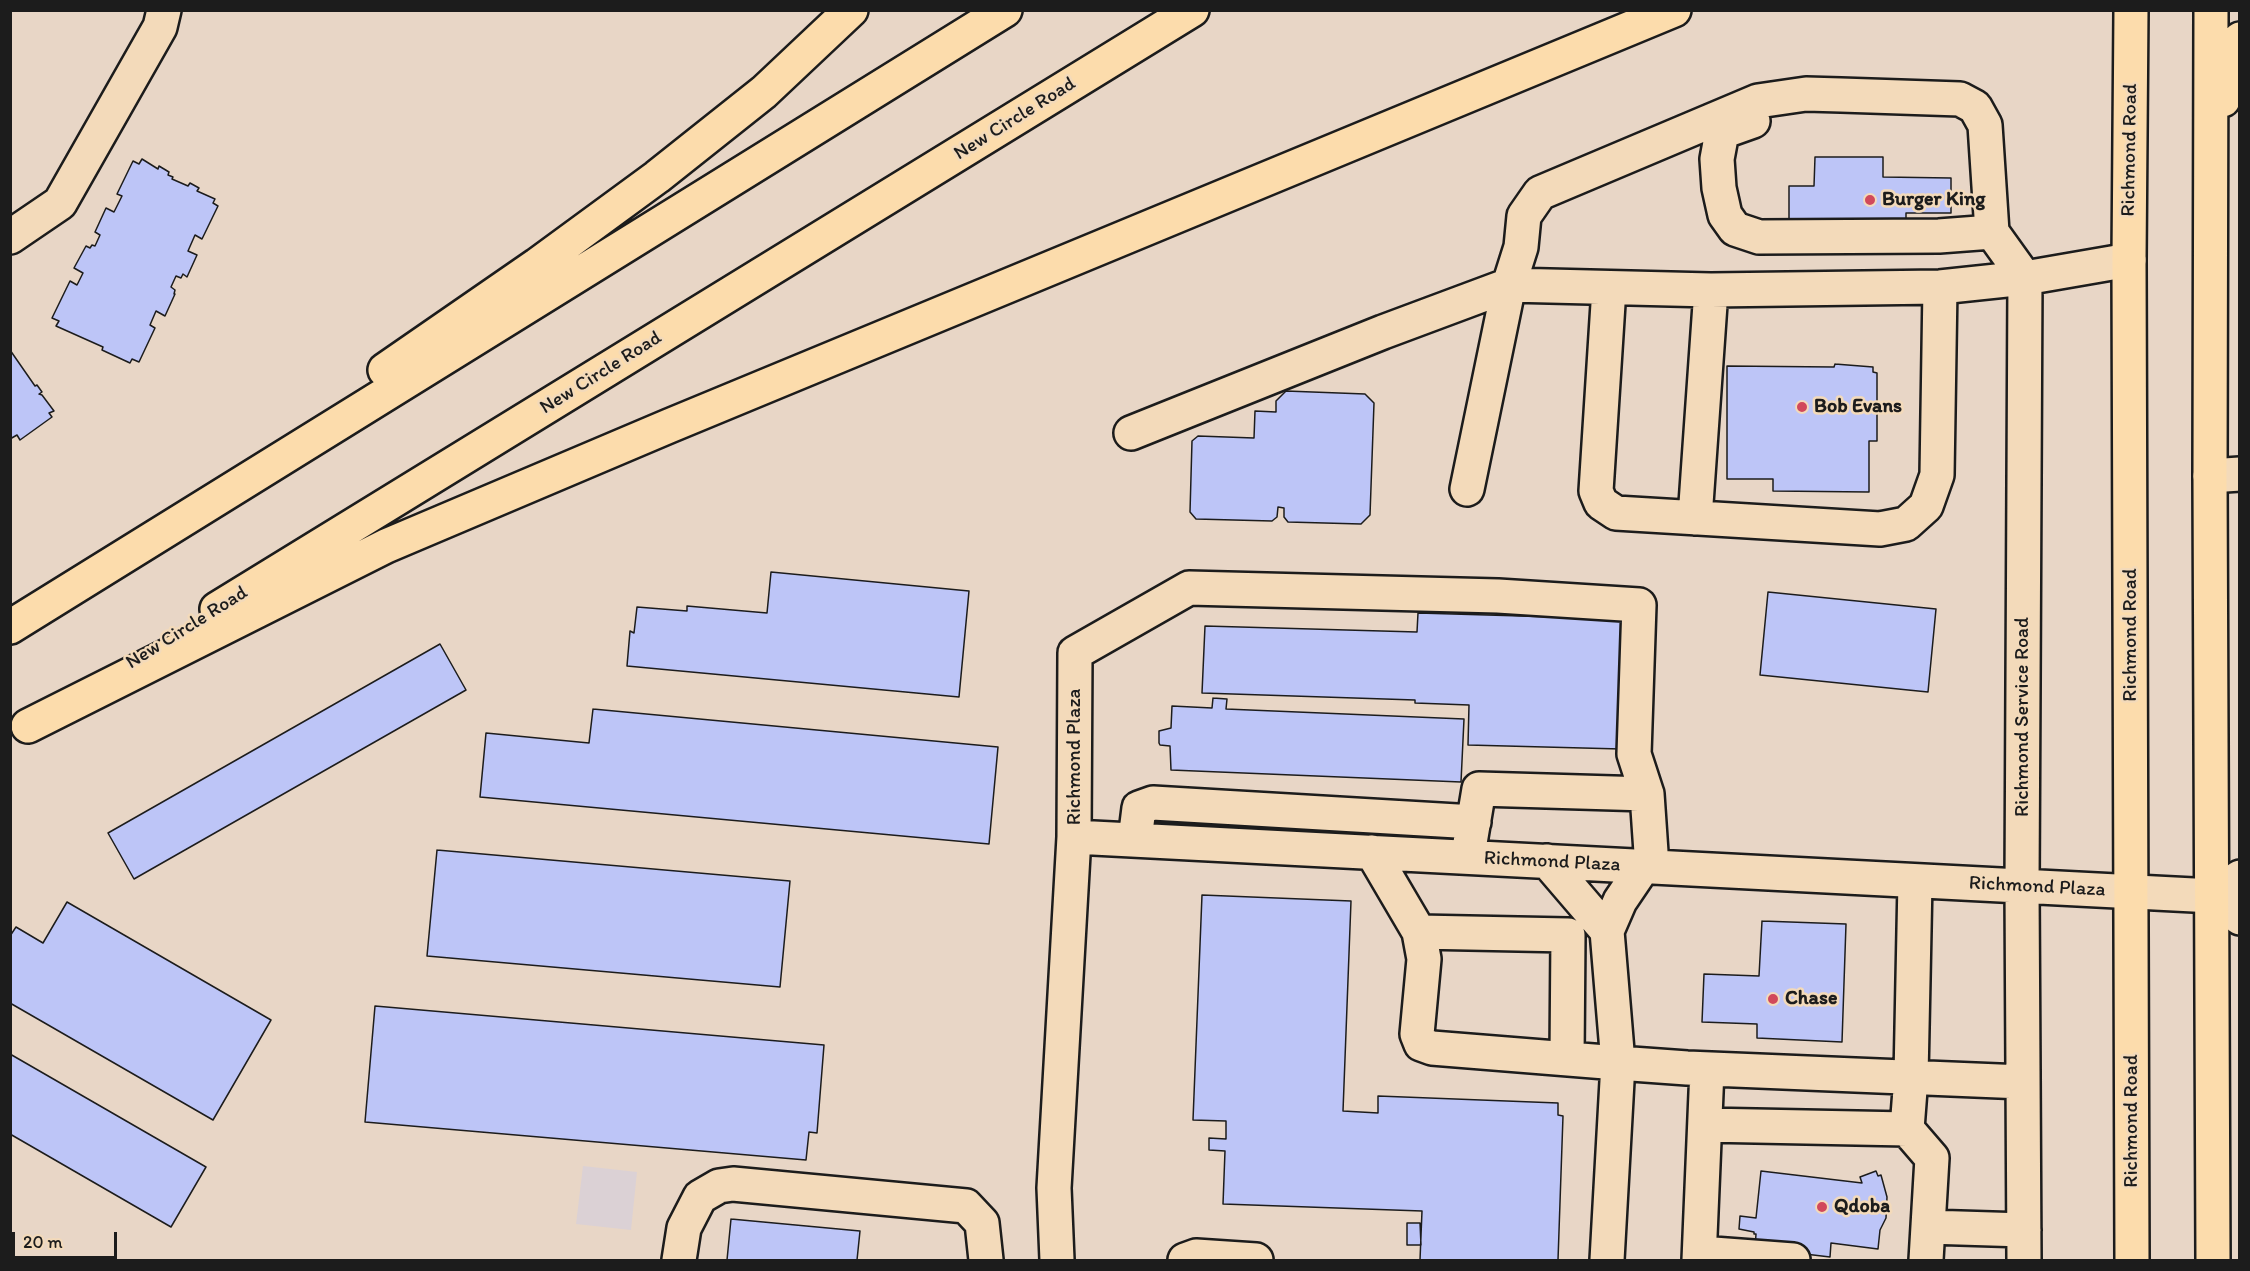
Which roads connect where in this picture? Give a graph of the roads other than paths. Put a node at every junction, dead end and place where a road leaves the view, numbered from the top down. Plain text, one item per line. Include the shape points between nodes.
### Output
1 (164, 10) edge
2 (851, 10) edge
3 (1005, 10) edge
4 (1192, 10) edge
5 (1674, 10) edge
6 (2121, 10) edge
7 (2131, 10) edge
8 (2211, 10) edge
9 (2240, 39) edge
10 (2131, 77) junction
11 (1842, 95) junction
12 (2211, 148) junction
13 (1992, 232) junction
14 (10, 237) edge
15 (2129, 260) junction
16 (2025, 278) junction
17 (1509, 285) junction
18 (1940, 287) junction
19 (1609, 288) junction
20 (1712, 290) junction
21 (1131, 433) dead end
22 (2225, 475) edge
23 (1467, 489) dead end
24 (1695, 518) junction
25 (20, 621) edge
26 (19, 731) edge
27 (1647, 794) junction
28 (1474, 822) junction
29 (1074, 837) junction
30 (1135, 840) junction
31 (1372, 852) junction
32 (1468, 857) junction
33 (1547, 861) junction
34 (1647, 867) junction
35 (2240, 877) edge
36 (1916, 881) junction
37 (2022, 886) junction
38 (2132, 892) junction
39 (2213, 896) junction
40 (2240, 918) edge
41 (1607, 931) junction
42 (1419, 932) junction
43 (1567, 1059) junction
44 (1618, 1063) junction
45 (1707, 1069) junction
46 (1911, 1077) junction
47 (2023, 1082) junction
48 (1705, 1125) junction
49 (1907, 1129) junction
50 (1928, 1227) junction
51 (2024, 1245) edge
52 (1699, 1257) edge
53 (680, 1260) edge
54 (986, 1260) edge
55 (1056, 1260) edge
56 (1185, 1260) edge
57 (1256, 1260) edge
58 (1607, 1260) edge
59 (1793, 1260) edge
60 (1926, 1260) edge
61 (2132, 1260) edge
62 (2213, 1260) edge

1 - 14 street via 160,27 60,203
2 - 25 highway via 764,92 537,266
3 - 25 highway
4 - 26 highway, New Circle Road
5 - 26 highway via 386,546
6 - 10 highway
7 - 10 highway, Richmond Road
8 - 12 highway
9 - 12 highway
10 - 15 highway, Richmond Road
11 - 13 street via 1960,99 1975,107 1986,125
11 - 13 street via 1817,112 1769,117 1722,132 1717,159 1719,188 1725,215 1736,229 1759,237
11 - 17 street via 1806,94 1758,101 1540,193 1524,216 1521,247
12 - 22 highway
13 - 16 street
15 - 16 street
15 - 38 highway, Richmond Road
16 - 18 street
16 - 37 street, Richmond Service Road
17 - 19 street
17 - 21 street
17 - 23 street
18 - 20 street
18 - 24 street via 1937,475 1926,506 1906,524 1880,529
19 - 20 street
19 - 24 street via 1596,491 1601,503 1616,513
20 - 24 street
22 - 39 highway
27 - 28 street via 1479,789
27 - 29 street, Richmond Plaza via 1634,754 1639,605 1498,596 1190,588 1076,653
27 - 34 street
28 - 30 street via 1153,803 1139,808
28 - 32 street
29 - 30 street, Richmond Plaza
29 - 55 street via 1054,1188
30 - 31 street, Richmond Plaza
31 - 32 street, Richmond Plaza
31 - 42 street
32 - 33 street, Richmond Plaza
33 - 34 street, Richmond Plaza
33 - 41 street
34 - 36 street, Richmond Plaza
34 - 41 street via 1620,901
35 - 39 street
36 - 37 street, Richmond Plaza
36 - 46 street
37 - 38 street, Richmond Plaza
37 - 47 street, Richmond Service Road
38 - 39 street, Richmond Plaza
38 - 61 highway, Richmond Road
39 - 40 street
39 - 62 highway
41 - 44 street
42 - 43 street via 1424,959 1417,1034 1421,1044
42 - 43 street via 1568,935
43 - 44 street
44 - 45 street
44 - 58 street
45 - 46 street
45 - 48 street
46 - 47 street
46 - 49 street
47 - 51 street, Richmond Service Road
48 - 49 street
48 - 52 street
49 - 50 street via 1932,1158
50 - 51 street
50 - 60 street
52 - 59 street
53 - 54 street via 684,1228 700,1197 719,1186 733,1184 966,1206 982,1223
56 - 57 street via 1196,1256

